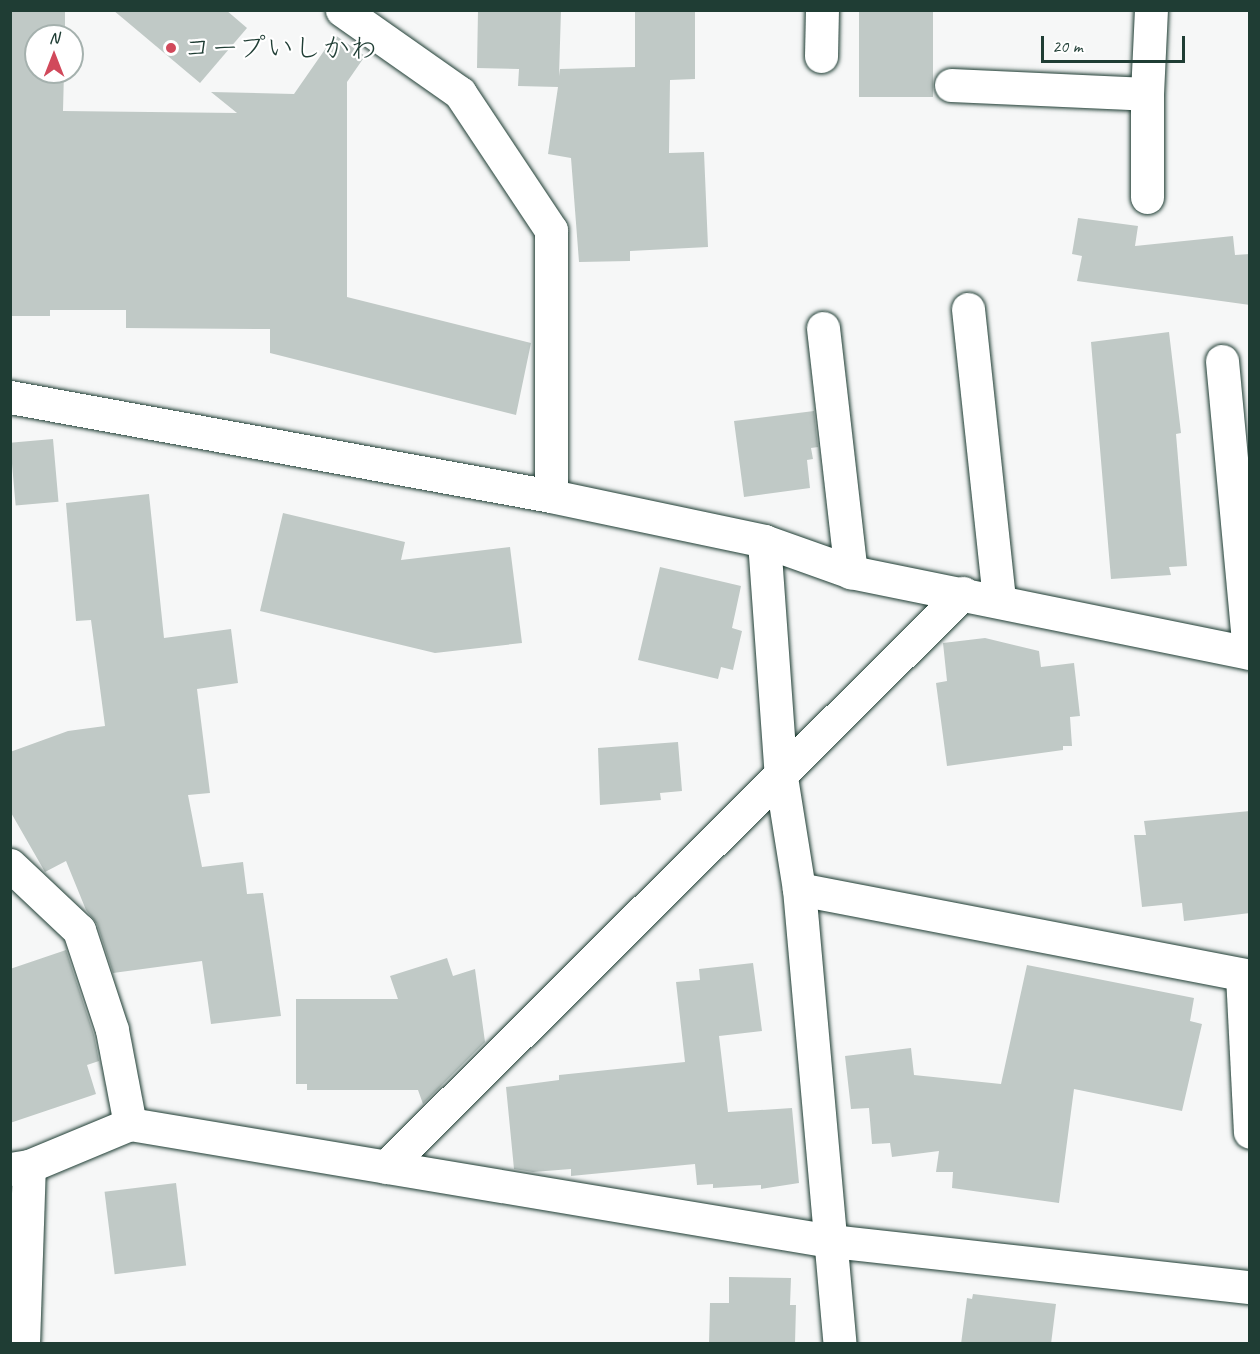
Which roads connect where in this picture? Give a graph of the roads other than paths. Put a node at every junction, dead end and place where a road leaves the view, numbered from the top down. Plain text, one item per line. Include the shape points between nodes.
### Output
1 (822, 10) edge
2 (1151, 10) edge
3 (353, 14) edge
4 (821, 56) dead end
5 (951, 85) dead end
6 (1147, 94) junction
7 (1147, 197) dead end
8 (968, 309) dead end
9 (823, 328) dead end
10 (1222, 361) dead end
11 (10, 397) edge
12 (551, 496) junction
13 (764, 541) junction
14 (850, 572) junction
15 (963, 593) junction
16 (999, 599) junction
17 (1250, 653) edge
18 (781, 777) junction
19 (10, 865) edge
20 (799, 889) junction
21 (1246, 976) edge
22 (130, 1124) junction
23 (1250, 1132) edge
24 (387, 1167) junction
25 (20, 1168) edge
26 (831, 1241) junction
27 (1250, 1287) edge
28 (23, 1344) edge
29 (840, 1344) edge

1 - 4 street
2 - 6 street
3 - 12 street via 460,93 551,230
5 - 6 street
6 - 7 street
8 - 16 street
9 - 14 street
10 - 17 street
11 - 12 street
12 - 13 street
13 - 14 street
13 - 18 street
14 - 15 street
15 - 16 street
15 - 18 street
16 - 17 street
18 - 20 street
18 - 24 street
19 - 22 street via 79,930 112,1030
20 - 21 street
20 - 26 street
21 - 23 street
22 - 24 street
22 - 25 street
24 - 26 street
25 - 28 street
26 - 27 street
26 - 29 street

